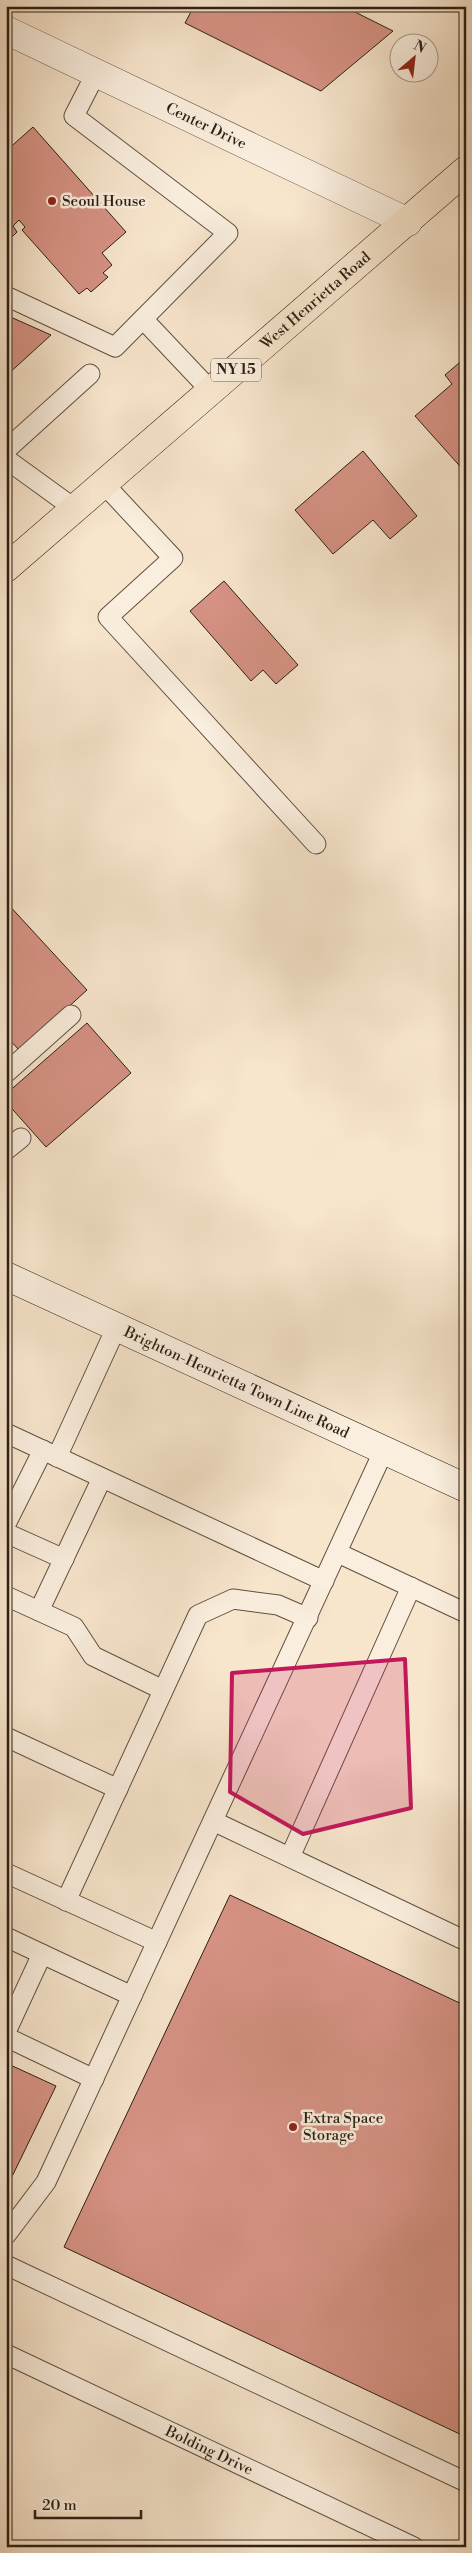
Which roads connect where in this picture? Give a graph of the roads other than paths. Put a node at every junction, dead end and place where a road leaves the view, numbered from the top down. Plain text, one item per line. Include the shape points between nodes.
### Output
1 (6, 30) edge
2 (96, 73) junction
3 (466, 170) edge
4 (408, 222) junction
5 (6, 296) edge
6 (144, 318) junction
7 (90, 374) dead end
8 (211, 391) junction
9 (6, 450) edge
10 (6, 459) edge
11 (104, 484) junction
12 (75, 509) junction
13 (6, 568) edge
14 (316, 844) dead end
15 (71, 1015) dead end
16 (6, 1073) edge
17 (21, 1138) dead end
18 (6, 1150) edge
19 (6, 1276) edge
20 (117, 1326) junction
21 (6, 1433) edge
22 (384, 1450) junction
23 (50, 1453) junction
24 (102, 1478) junction
25 (466, 1488) edge
26 (6, 1524) edge
27 (6, 1533) edge
28 (338, 1553) junction
29 (64, 1559) junction
30 (324, 1581) junction
31 (411, 1587) junction
32 (6, 1596) edge
33 (40, 1611) junction
34 (466, 1613) edge
35 (308, 1618) junction
36 (163, 1690) junction
37 (6, 1737) edge
38 (118, 1789) junction
39 (213, 1821) junction
40 (290, 1857) junction
41 (6, 1873) edge
42 (66, 1901) junction
43 (6, 1937) edge
44 (466, 1941) edge
45 (157, 1942) junction
46 (42, 1954) junction
47 (132, 1996) junction
48 (6, 2032) edge
49 (6, 2037) edge
50 (94, 2079) junction
51 (6, 2234) edge
52 (6, 2265) edge
53 (6, 2354) edge
54 (466, 2482) edge
55 (414, 2547) edge

1 - 2 street, Center Drive
2 - 4 street, Center Drive
2 - 6 lane via 74,116 228,233
3 - 4 main road, West Henrietta Road / NY 15
4 - 8 main road, West Henrietta Road / NY 15
5 - 6 lane via 115,347
6 - 8 lane
7 - 9 lane
8 - 11 main road, West Henrietta Road / NY 15
10 - 12 lane
11 - 12 main road, West Henrietta Road / NY 15
11 - 14 lane via 172,558 108,618
12 - 13 main road, West Henrietta Road / NY 15
15 - 16 lane
17 - 18 lane
19 - 20 street, Brighton-Henrietta Town Line Road
20 - 22 street, Brighton-Henrietta Town Line Road
20 - 23 lane
21 - 23 lane
22 - 25 street, Brighton-Henrietta Town Line Road
22 - 28 lane
23 - 24 lane
23 - 26 lane
24 - 29 lane
24 - 30 lane
27 - 29 lane
28 - 30 lane
28 - 31 lane
29 - 33 lane
30 - 35 lane
31 - 34 lane
31 - 40 lane
32 - 33 lane
33 - 36 lane via 74,1627 93,1656
35 - 36 lane via 278,1604 233,1599 198,1615
35 - 39 lane
36 - 38 lane
37 - 38 lane
38 - 42 lane
39 - 40 lane
39 - 45 lane
40 - 44 lane
41 - 42 lane
42 - 45 lane
43 - 46 lane
45 - 47 lane
46 - 47 lane
46 - 48 lane
47 - 50 lane
49 - 50 lane
50 - 51 lane via 46,2182
52 - 54 lane
53 - 55 lane, Bolding Drive

